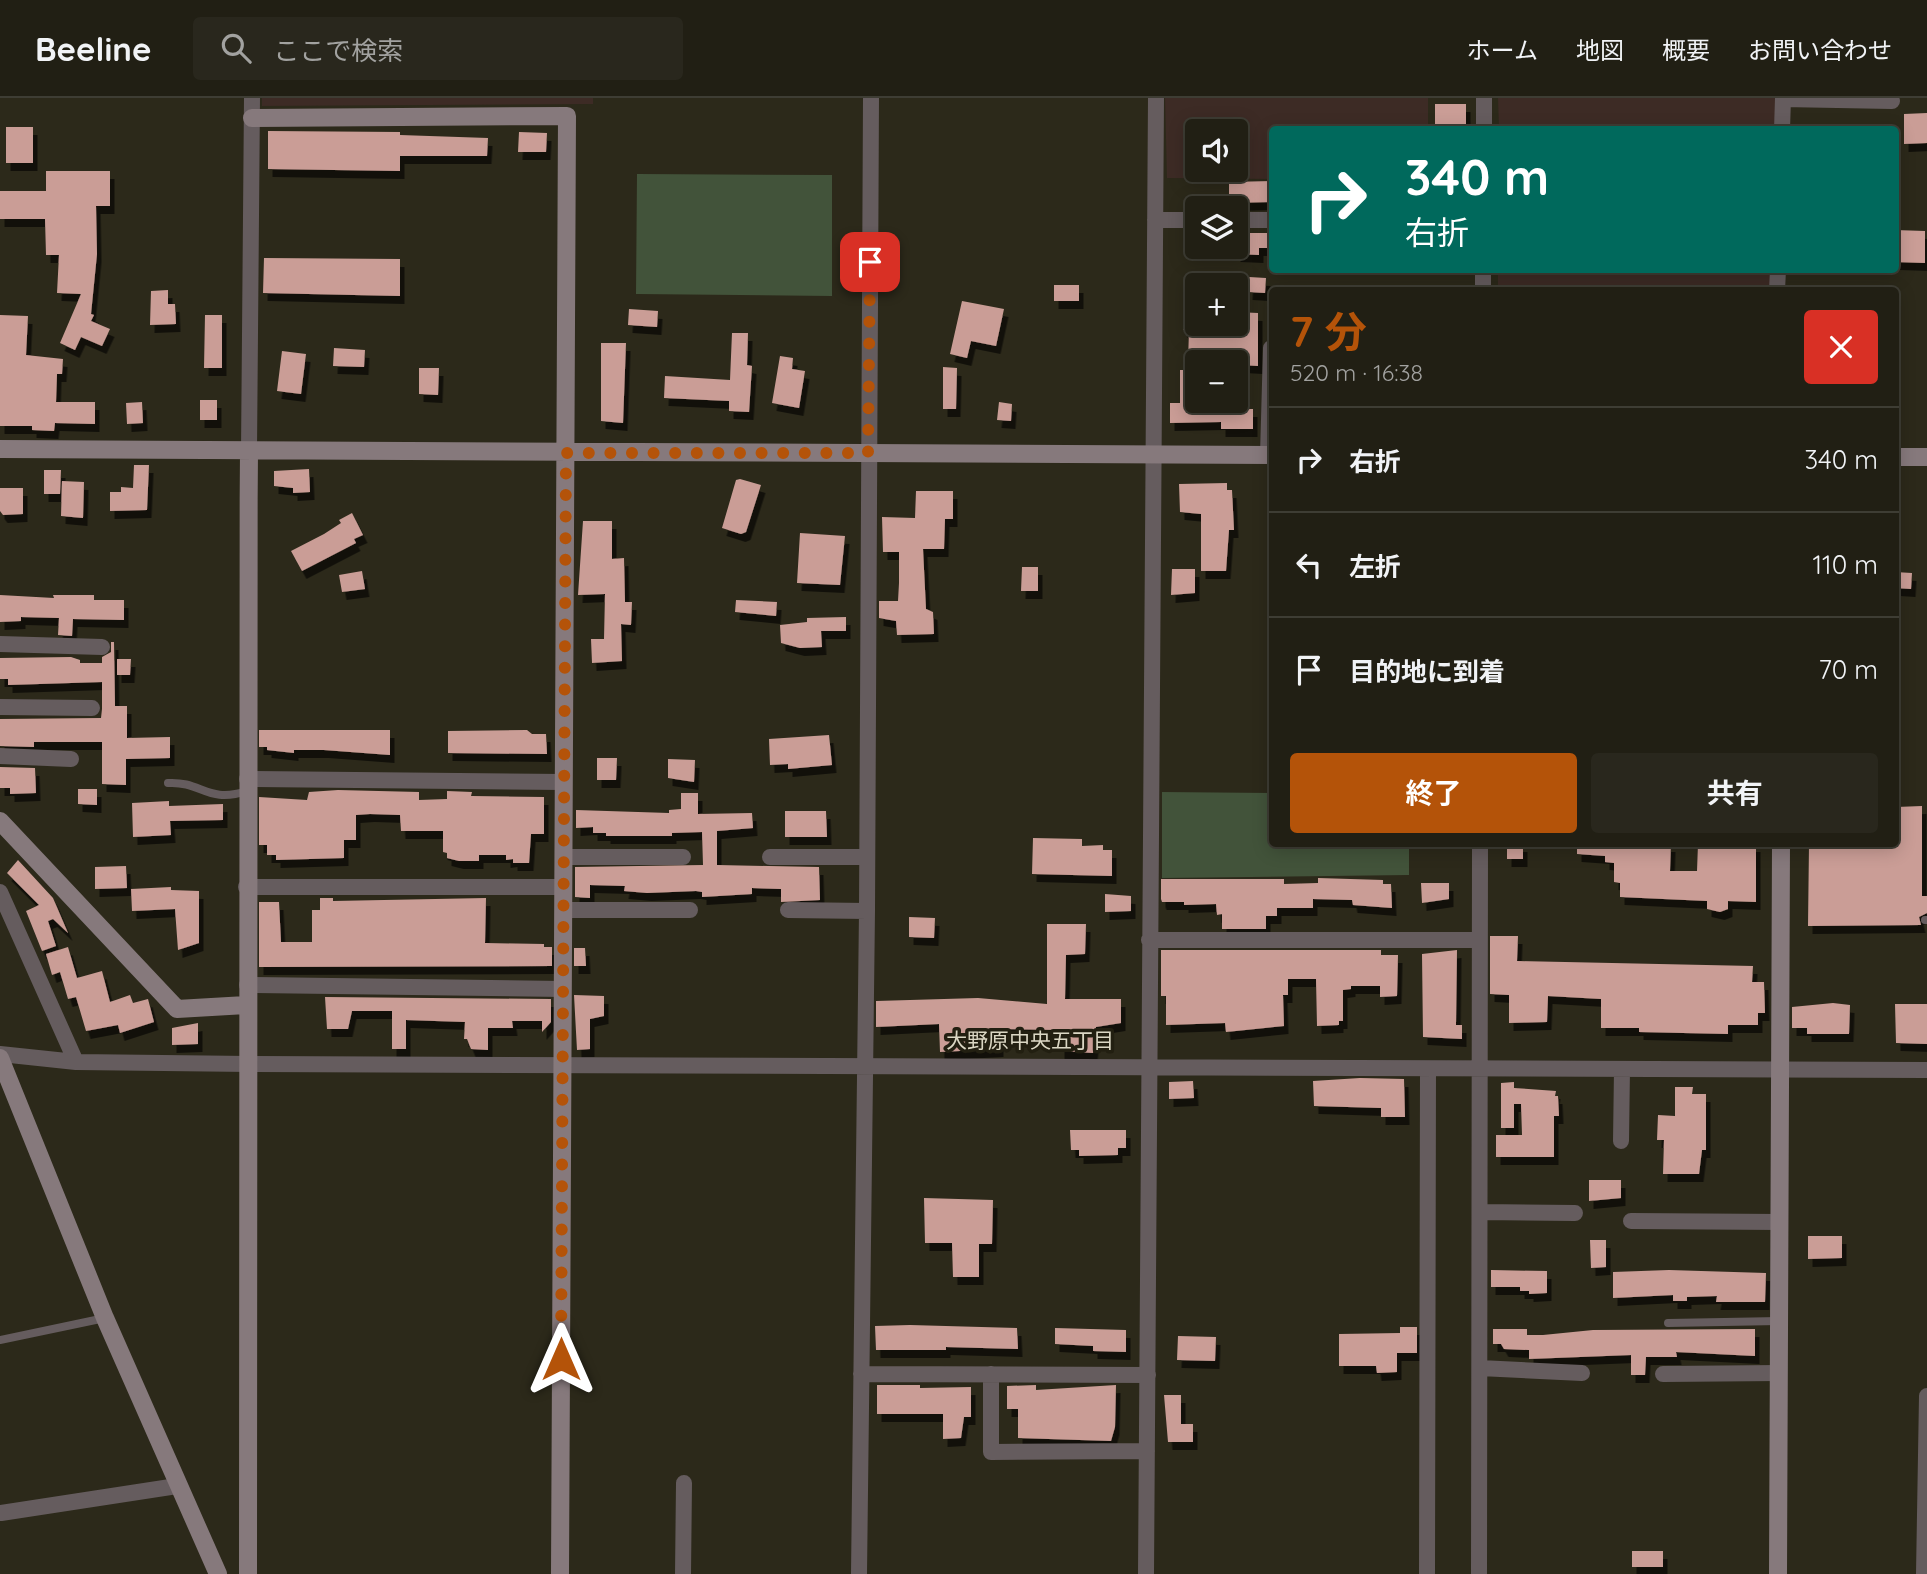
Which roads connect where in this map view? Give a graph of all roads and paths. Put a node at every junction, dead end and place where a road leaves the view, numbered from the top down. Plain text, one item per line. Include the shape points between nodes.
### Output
1 (252, 98) edge
2 (871, 98) edge
3 (1156, 98) edge
4 (1485, 98) edge
5 (1783, 99) edge
6 (1892, 101) dead end
7 (252, 118) junction
8 (1484, 126) edge
9 (1782, 126) edge
10 (1155, 220) junction
11 (1185, 220) edge
12 (1248, 220) edge
13 (1269, 220) edge
14 (0, 449) edge
15 (249, 451) junction
16 (566, 453) junction
17 (868, 453) junction
18 (1153, 454) junction
19 (1269, 455) edge
20 (1899, 457) edge
21 (1927, 457) edge
22 (0, 644) edge
23 (102, 647) dead end
24 (0, 707) edge
25 (92, 708) dead end
26 (0, 756) edge
27 (71, 759) dead end
28 (563, 782) junction
29 (168, 783) dead end
30 (247, 785) junction
31 (0, 821) edge
32 (1480, 847) edge
33 (1781, 847) edge
34 (867, 856) junction
35 (563, 857) junction
36 (770, 857) dead end
37 (683, 858) dead end
38 (246, 887) junction
39 (563, 887) junction
40 (0, 892) edge
41 (563, 909) junction
42 (690, 910) dead end
43 (788, 910) dead end
44 (867, 911) junction
45 (1149, 940) junction
46 (1479, 940) junction
47 (247, 985) junction
48 (563, 989) junction
49 (246, 1005) junction
50 (0, 1056) edge
51 (76, 1062) junction
52 (563, 1063) junction
53 (250, 1064) junction
54 (865, 1066) junction
55 (1150, 1066) junction
56 (1429, 1069) junction
57 (1481, 1069) junction
58 (1622, 1069) junction
59 (1780, 1069) junction
60 (1927, 1070) edge
61 (1621, 1141) dead end
62 (1480, 1212) junction
63 (1575, 1213) dead end
64 (1631, 1221) dead end
65 (1780, 1222) junction
66 (105, 1318) junction
67 (1779, 1321) junction
68 (1668, 1323) dead end
69 (0, 1340) edge
70 (1480, 1368) junction
71 (1582, 1373) dead end
72 (1779, 1373) junction
73 (861, 1374) junction
74 (991, 1374) junction
75 (1663, 1374) dead end
76 (1148, 1375) junction
77 (1927, 1396) edge
78 (1147, 1451) junction
79 (684, 1483) dead end
80 (177, 1486) junction
81 (1, 1513) edge
82 (218, 1574) edge
83 (248, 1574) edge
84 (560, 1574) edge
85 (683, 1574) edge
86 (859, 1574) edge
87 (1146, 1574) edge
88 (1427, 1574) edge
89 (1479, 1574) edge
90 (1778, 1574) edge
91 (1924, 1574) edge

1 - 7 street
2 - 17 street
3 - 10 street
4 - 8 street
5 - 6 street
5 - 9 street
7 - 15 street
7 - 16 street via 567,116
10 - 11 street
10 - 18 street
12 - 13 street
14 - 15 street
15 - 16 street
15 - 30 street
16 - 17 street
16 - 28 street
17 - 18 street
17 - 34 street
18 - 19 street
18 - 45 street
20 - 21 street
22 - 23 street
24 - 25 street
26 - 27 street
28 - 30 street
28 - 35 street
29 - 30 lane via 181,782 226,798
30 - 38 street
31 - 49 street via 177,1009
32 - 46 street
33 - 59 street
34 - 36 street
34 - 44 street
35 - 37 street
35 - 39 street
38 - 39 street
38 - 47 street
39 - 41 street
40 - 51 street
41 - 42 street
41 - 48 street
43 - 44 street
44 - 54 street
45 - 46 street
45 - 55 street
46 - 57 street
47 - 48 street
47 - 49 street
48 - 52 street
49 - 53 street
50 - 51 street
50 - 66 street
51 - 53 street
52 - 53 street
52 - 54 street
52 - 84 street
53 - 83 street
54 - 55 street
54 - 73 street
55 - 56 street
55 - 76 street
56 - 57 street
56 - 88 street
57 - 58 street
57 - 62 street
58 - 59 street
58 - 61 street
59 - 60 street
59 - 65 street
62 - 63 street
62 - 70 street
64 - 65 street
65 - 67 street
66 - 69 lane
66 - 80 street
67 - 68 lane
67 - 72 street
70 - 71 street
70 - 89 street
72 - 75 street
72 - 90 street
73 - 74 street
73 - 86 street
74 - 76 street
74 - 78 street via 991,1452
76 - 78 street
77 - 91 street
78 - 87 street
79 - 85 street
80 - 81 street
80 - 82 street

